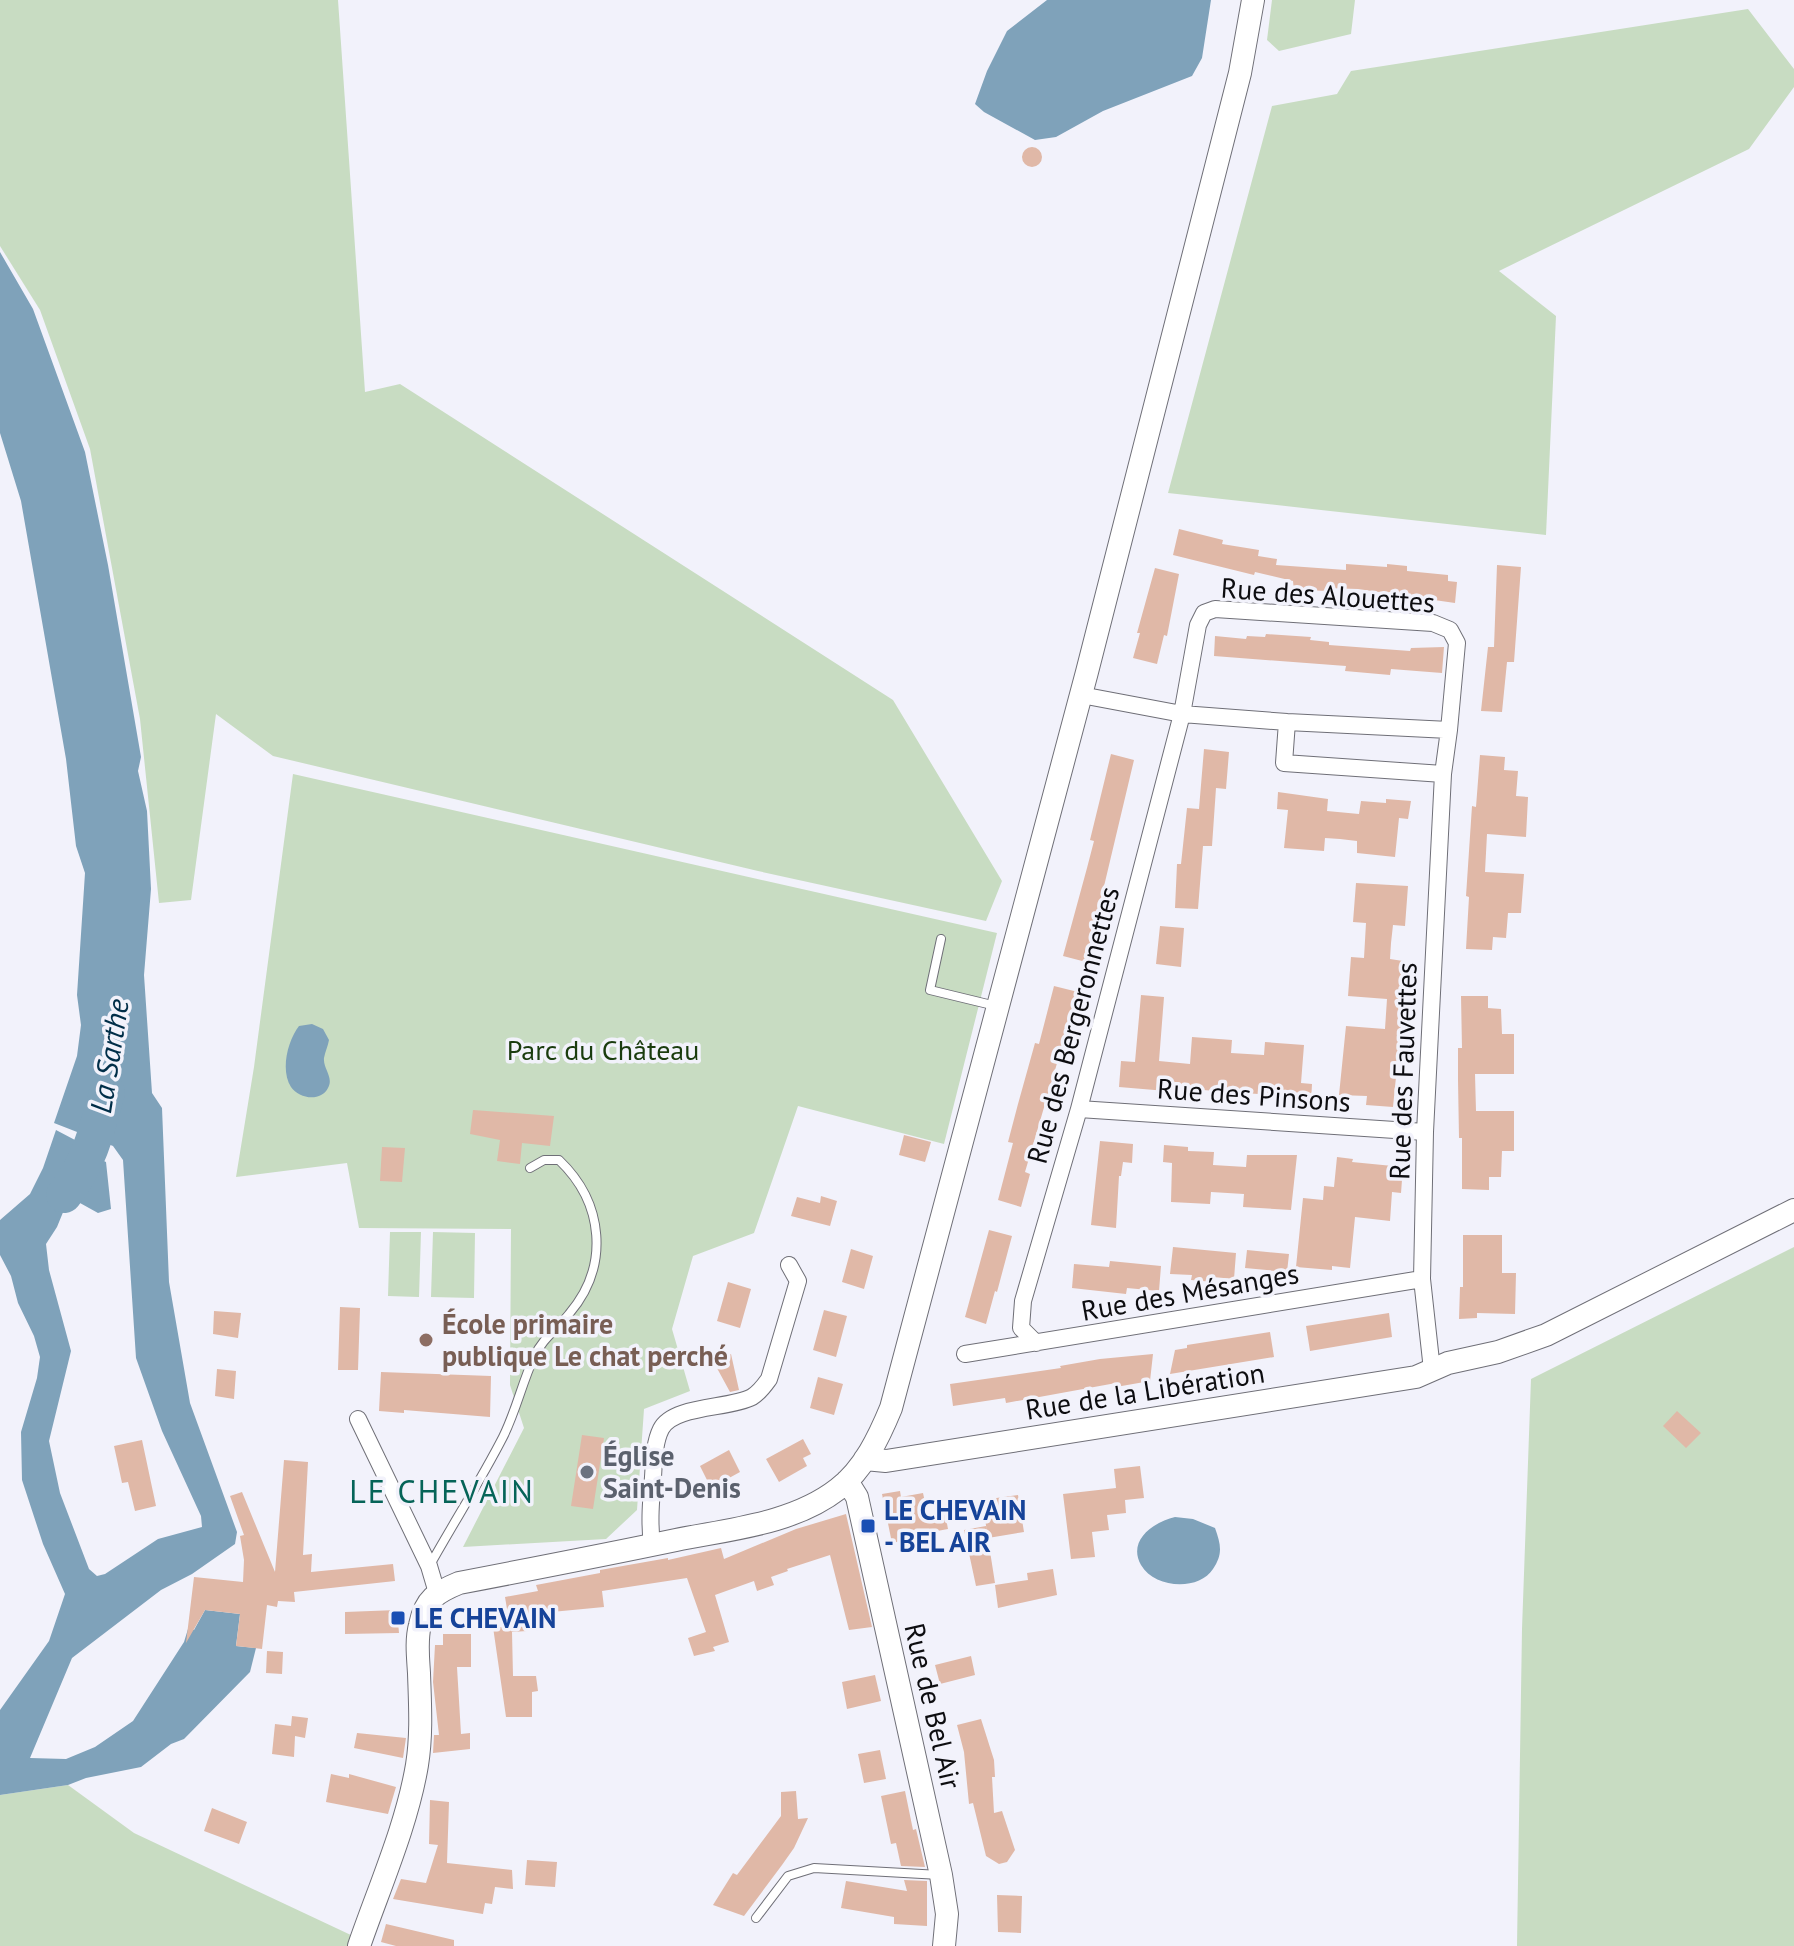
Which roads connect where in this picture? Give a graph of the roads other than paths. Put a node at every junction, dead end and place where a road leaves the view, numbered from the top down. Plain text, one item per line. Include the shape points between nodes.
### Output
1 (1253, 0) edge
2 (1081, 695) junction
3 (1182, 714) junction
4 (1287, 722) junction
5 (1449, 730) junction
6 (1443, 774) junction
7 (941, 939) dead end
8 (997, 1006) junction
9 (1079, 1109) junction
10 (1425, 1132) junction
11 (530, 1168) dead end
12 (1794, 1210) edge
13 (789, 1265) dead end
14 (1422, 1279) junction
15 (1036, 1343) junction
16 (965, 1354) dead end
17 (1432, 1370) junction
18 (358, 1419) dead end
19 (865, 1459) junction
20 (847, 1481) junction
21 (652, 1545) junction
22 (429, 1566) junction
23 (437, 1593) junction
24 (941, 1875) junction
25 (756, 1918) dead end
26 (359, 1946) edge
27 (944, 1946) edge

1 - 2 street via 1240,73
2 - 3 street
2 - 8 street
3 - 4 street
3 - 5 street, Rue des Alouettes via 1198,625 1204,613 1215,609 1433,623 1450,630 1457,643
3 - 9 street, Rue des Bergeronnettes
4 - 5 street
4 - 6 street via 1284,763
5 - 6 street, Rue des Fauvettes
6 - 10 street, Rue des Fauvettes
7 - 8 lane via 930,990
8 - 19 street via 891,1408
9 - 10 street, Rue des Pinsons
9 - 15 street, Rue des Bergeronnettes via 1023,1301 1021,1328
10 - 14 street, Rue des Fauvettes
11 - 22 lane via 559,1160 591,1203 597,1228 591,1273 570,1314 548,1334 535,1356 503,1436
12 - 17 street, Rue de la Libération via 1546,1335
13 - 21 street via 798,1281 762,1389 752,1397 673,1417 661,1428
14 - 15 street, Rue des Mésanges
14 - 17 street, Rue des Fauvettes
15 - 16 street, Rue des Mésanges
17 - 19 street, Rue de la Libération via 1416,1377 1029,1440 886,1461
18 - 22 street
19 - 20 street
20 - 21 street via 793,1513
20 - 24 street, Rue de Bel Air via 857,1497
21 - 23 street via 459,1583
22 - 23 street
23 - 26 street via 420,1623 417,1768
24 - 25 lane via 814,1868 788,1876
24 - 27 street, Rue de Bel Air via 947,1914

